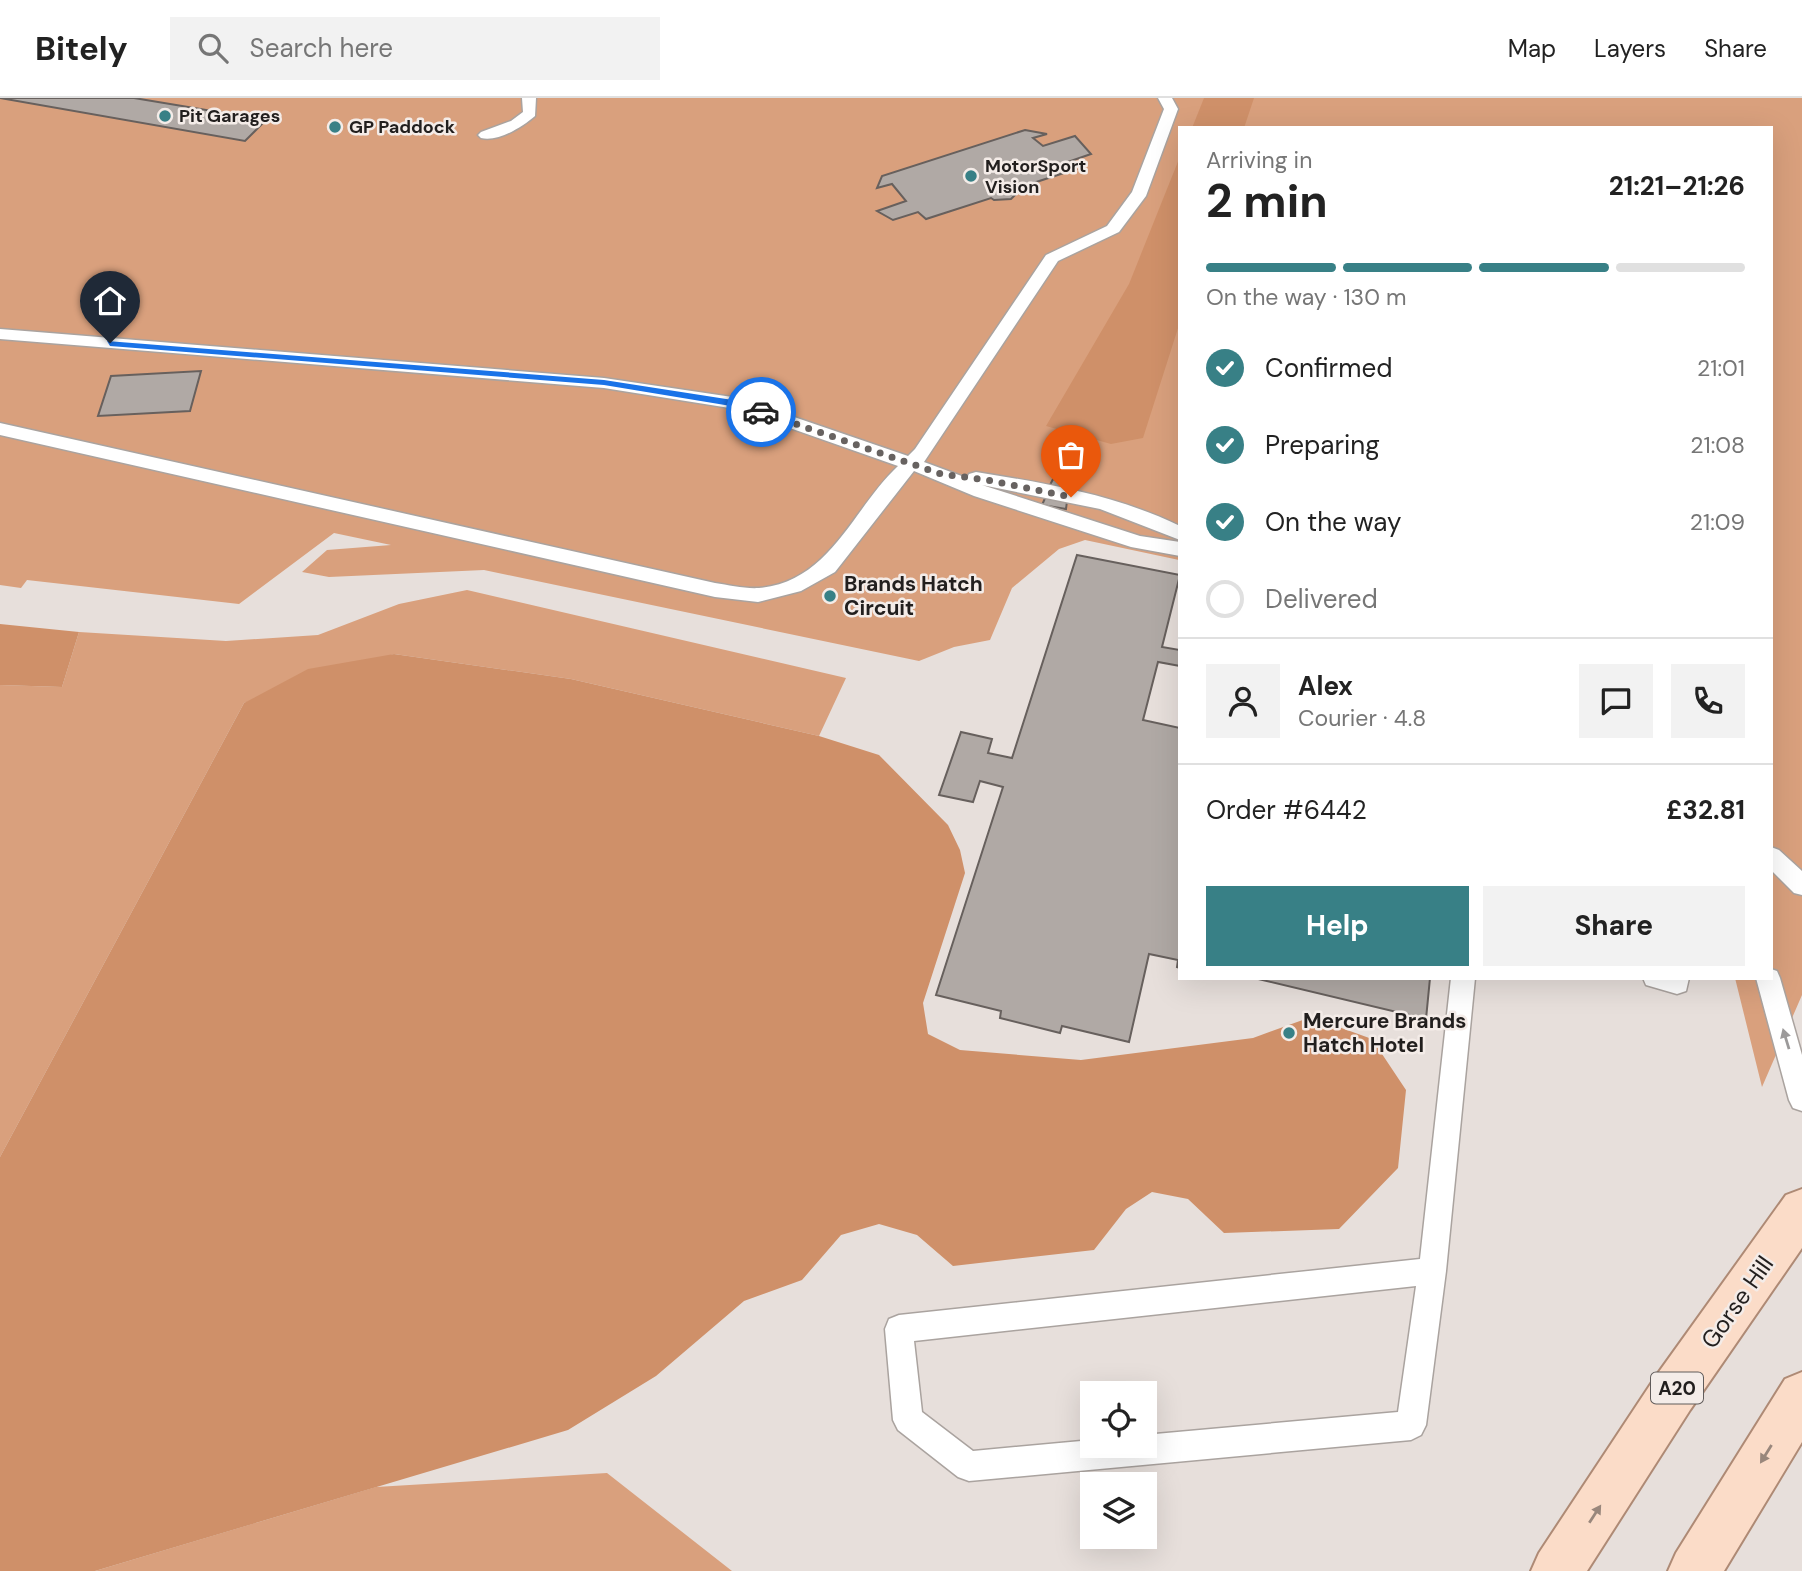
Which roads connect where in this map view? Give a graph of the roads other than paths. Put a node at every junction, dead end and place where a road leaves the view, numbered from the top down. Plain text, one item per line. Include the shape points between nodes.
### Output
1 (529, 98) edge
2 (1165, 98) edge
3 (486, 135) dead end
4 (0, 334) edge
5 (0, 429) edge
6 (911, 464) junction
7 (941, 474) junction
8 (1178, 533) edge
9 (1178, 549) edge
10 (1773, 858) edge
11 (1802, 886) edge
12 (1463, 980) edge
13 (1662, 980) edge
14 (1678, 980) edge
15 (1769, 980) edge
16 (1802, 1100) edge
17 (1802, 1210) edge
18 (1432, 1271) junction
19 (1802, 1396) edge
20 (1557, 1571) edge
21 (1694, 1571) edge

1 - 3 lane via 530,113 516,124
2 - 6 lane via 1171,110 1140,193 1113,229 1052,258
4 - 6 lane via 604,383 739,404
5 - 6 lane via 715,590 758,595 794,586 828,567
6 - 7 lane
7 - 8 lane via 1048,491 1117,509
7 - 9 lane via 1096,530
10 - 11 lane
12 - 18 lane
13 - 14 lane via 1677,984
16 -> 15 lane
20 -> 17 main road, Gorse Hill / A20 via 1673,1393
18 - 18 lane via 1411,1425 969,1466 908,1420 900,1329
19 -> 21 main road

